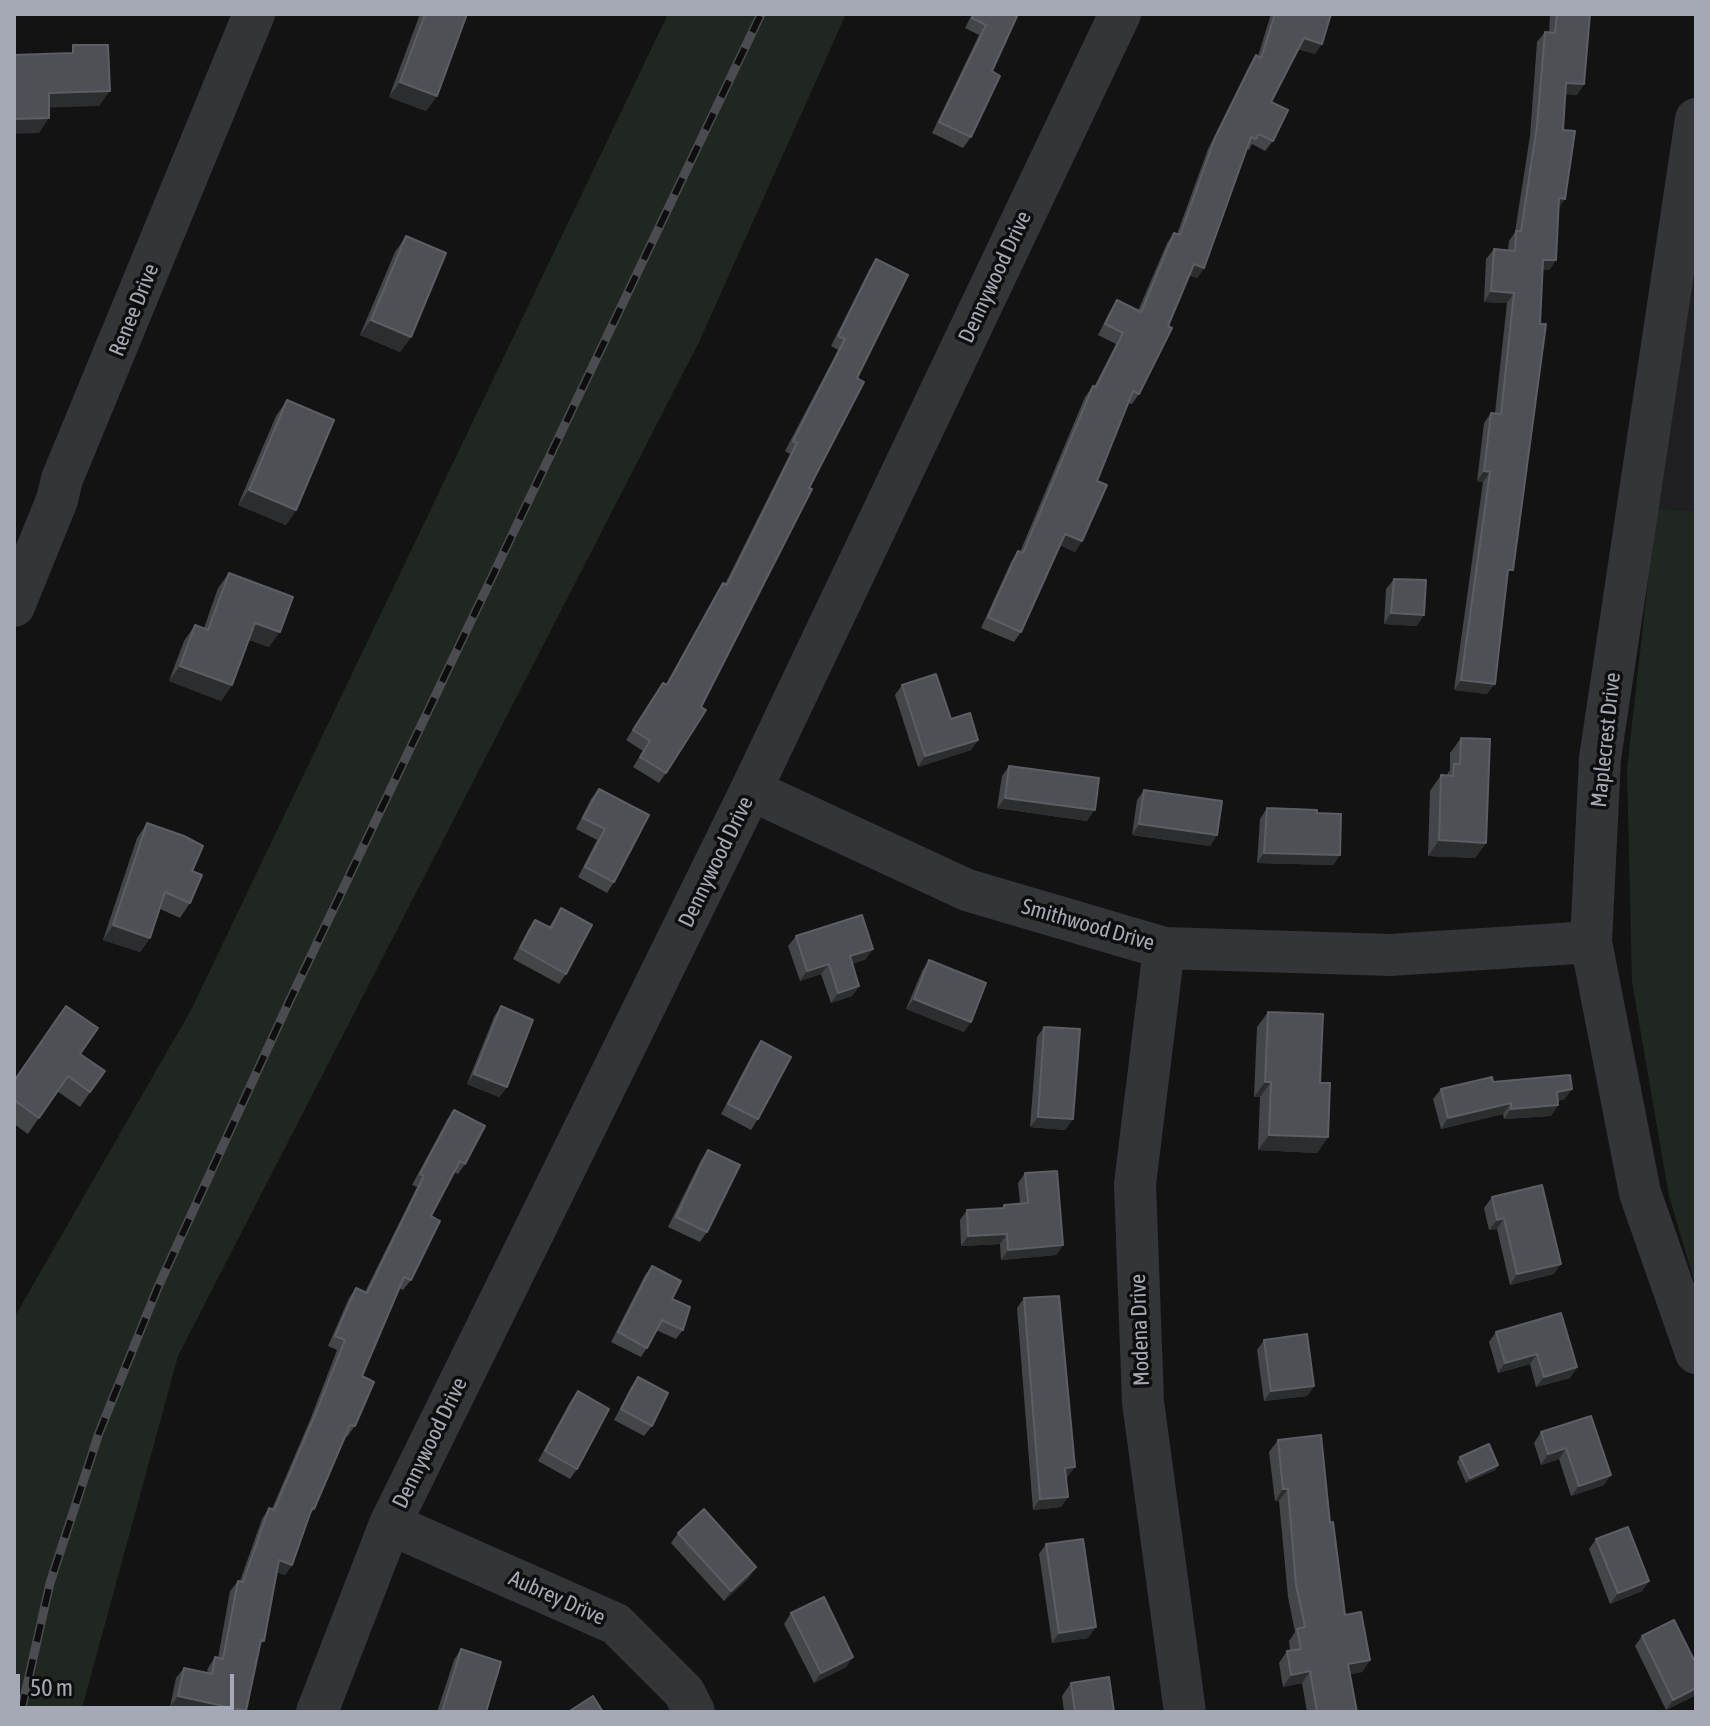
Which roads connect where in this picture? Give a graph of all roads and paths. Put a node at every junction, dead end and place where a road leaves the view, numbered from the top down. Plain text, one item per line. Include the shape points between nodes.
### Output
1 (254, 14) edge
2 (1120, 14) edge
3 (1696, 119) edge
4 (14, 606) edge
5 (751, 790) junction
6 (1591, 942) junction
7 (1164, 948) junction
8 (1696, 1353) edge
9 (390, 1524) junction
10 (317, 1712) edge
11 (694, 1712) edge
12 (1185, 1712) edge

1 - 4 street, Renee Drive
2 - 5 street, Dennywood Drive
3 - 6 street, Maplecrest Drive via 1600,758
5 - 7 street, Smithwood Drive via 967,890
5 - 9 street, Dennywood Drive
6 - 7 street, Smithwood Drive via 1390,955
6 - 8 street, Maplecrest Drive via 1640,1193
7 - 12 street, Modena Drive via 1135,1184 1143,1402
9 - 10 street, Dennywood Drive
9 - 11 street, Aubrey Drive via 616,1624 684,1692

